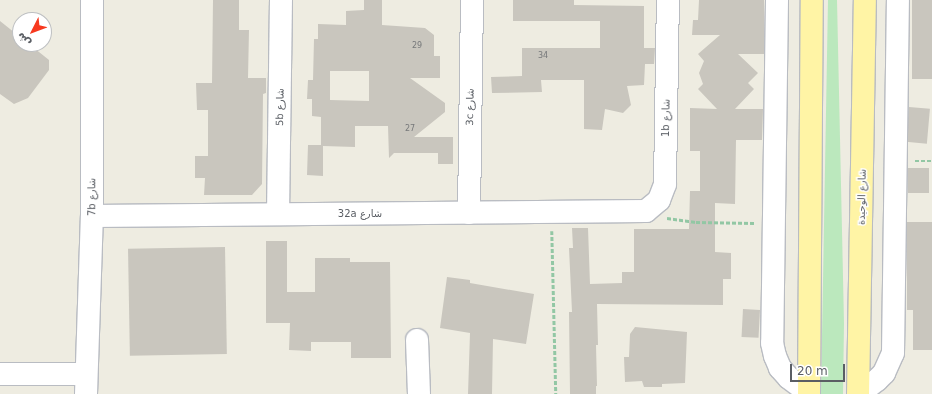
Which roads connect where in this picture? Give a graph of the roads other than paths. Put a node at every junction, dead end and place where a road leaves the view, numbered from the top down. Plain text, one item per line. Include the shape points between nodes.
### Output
1 (92, 0) edge
2 (281, 0) edge
3 (472, 0) edge
4 (668, 0) edge
5 (778, 0) edge
6 (812, 0) edge
7 (898, 0) edge
8 (862, 2) edge
9 (637, 212) joint
10 (469, 213) junction
11 (278, 214) junction
12 (92, 216) junction
13 (417, 340) dead end
14 (0, 374) edge
15 (86, 384) edge
16 (809, 393) edge
17 (419, 394) edge
18 (858, 394) edge

1 - 12 street, 7b شارع
2 - 11 street, 5b شارع
3 - 10 street, 3c شارع
4 - 9 street, 1b شارع via 665,184 659,200
5 - 16 street via 772,343 780,368
6 - 16 main road
7 - 18 street via 893,353 884,372
8 - 18 main road, شارع الوحيدة
9 - 10 street, 32a شارع
10 - 11 street, 32a شارع
11 - 12 street, 32a شارع
12 - 15 street, 7b شارع
13 - 17 street
14 - 15 street

